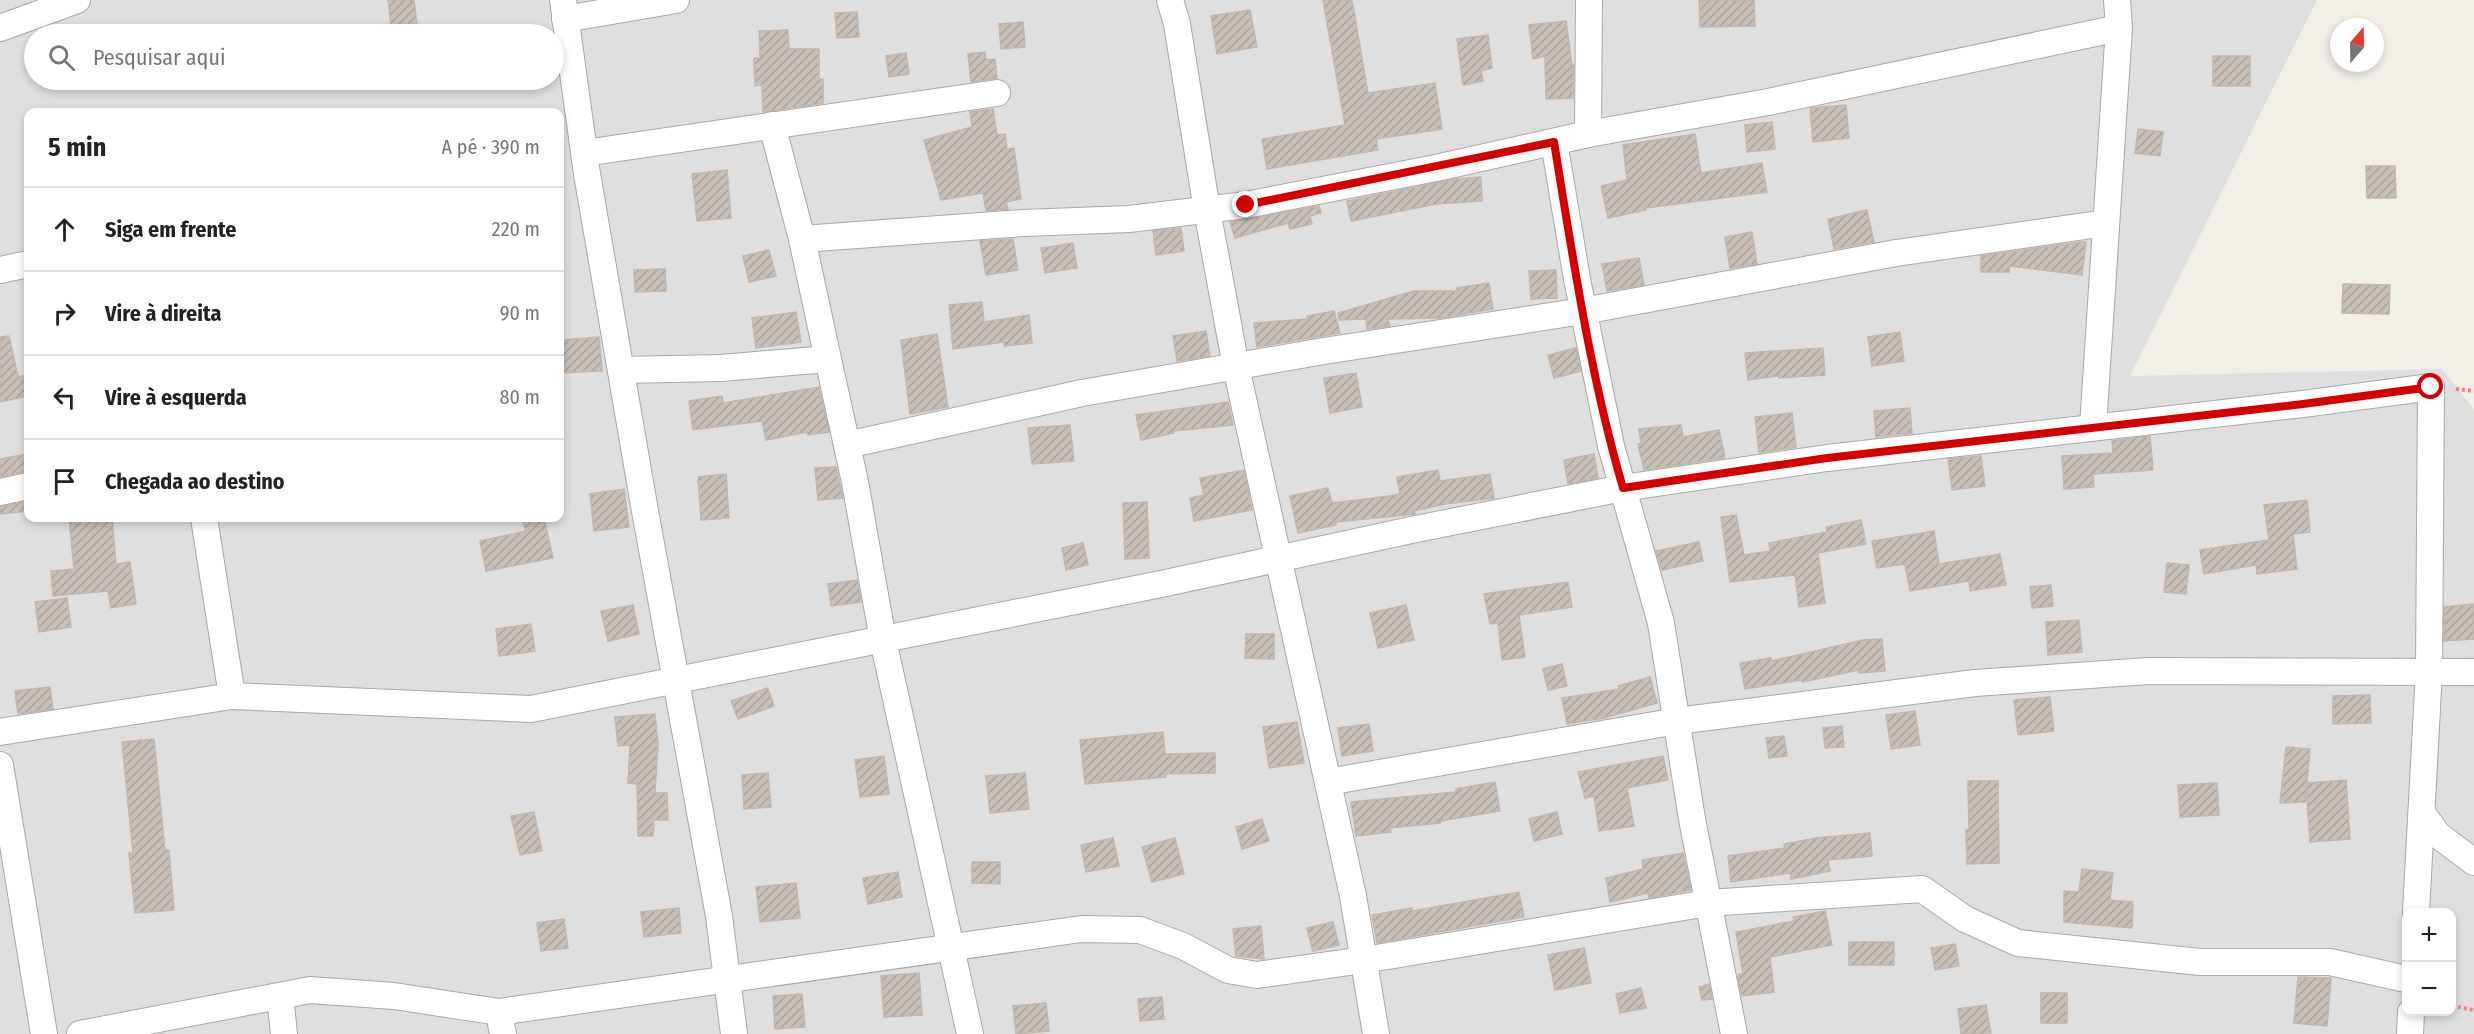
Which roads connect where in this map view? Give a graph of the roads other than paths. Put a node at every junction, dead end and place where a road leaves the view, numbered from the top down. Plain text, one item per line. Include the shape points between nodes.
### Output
1 (77, 0) edge
2 (676, 0) edge
3 (1170, 0) edge
4 (1589, 0) edge
5 (2117, 0) edge
6 (564, 10) edge
7 (0, 28) edge
8 (2119, 28) junction
9 (997, 93) dead end
10 (772, 126) junction
11 (1588, 134) junction
12 (1554, 142) junction
13 (584, 153) junction
14 (1207, 210) junction
15 (2106, 223) junction
16 (802, 238) junction
17 (24, 265) edge
18 (0, 270) edge
19 (1583, 311) junction
20 (828, 359) junction
21 (1236, 367) junction
22 (621, 370) junction
23 (2093, 427) junction
24 (847, 445) junction
25 (24, 487) edge
26 (1623, 488) junction
27 (0, 492) edge
28 (205, 522) edge
29 (1278, 559) junction
30 (883, 640) junction
31 (2429, 672) junction
32 (2474, 672) edge
33 (676, 679) junction
34 (232, 696) junction
35 (1677, 722) junction
36 (0, 732) edge
37 (0, 765) edge
38 (1328, 782) junction
39 (2422, 813) junction
40 (2474, 862) edge
41 (1708, 903) junction
42 (2416, 908) edge
43 (952, 947) junction
44 (1364, 960) junction
45 (2402, 978) edge
46 (727, 981) junction
47 (280, 996) junction
48 (2411, 1016) edge
49 (501, 1023) edge
50 (44, 1034) edge
51 (80, 1034) edge
52 (284, 1034) edge
53 (734, 1034) edge
54 (970, 1034) edge
55 (1376, 1034) edge
56 (1734, 1034) edge
57 (2410, 1034) edge

1 - 7 street
2 - 6 street
3 - 14 street
4 - 11 street
5 - 8 street
6 - 13 street
8 - 11 street via 1768,102
8 - 15 street
9 - 10 street
10 - 13 street
10 - 16 street
11 - 12 street
12 - 14 street via 1269,201
12 - 19 street
13 - 22 street
14 - 16 street via 1129,219
14 - 21 street
15 - 19 street via 1896,253
15 - 23 street
16 - 20 street
17 - 18 street
19 - 21 street
19 - 26 street
20 - 22 street via 721,368
20 - 24 street
21 - 24 street via 1082,393
21 - 29 street
22 - 33 street
23 - 26 street via 1838,456
23 - 31 street via 2431,387
24 - 30 street
25 - 27 street
26 - 29 street
26 - 35 street via 1661,623
28 - 34 street
29 - 30 street
29 - 38 street
30 - 33 street
30 - 43 street
31 - 32 street
31 - 35 street via 2126,672 1975,683
31 - 39 street
33 - 34 street via 531,709
33 - 46 street
34 - 36 street
35 - 38 street
35 - 41 street
37 - 50 street
38 - 44 street
39 - 40 street via 2438,835
39 - 42 street
41 - 44 street
41 - 45 street via 1922,889 1965,919 2018,943 2200,962 2330,962
41 - 56 street
43 - 44 street via 1081,929 1140,930 1183,946 1228,970 1257,975
43 - 46 street
43 - 54 street
44 - 55 street
46 - 49 street
46 - 53 street
47 - 49 street via 310,990 394,996
47 - 51 street
47 - 52 street
48 - 57 street

